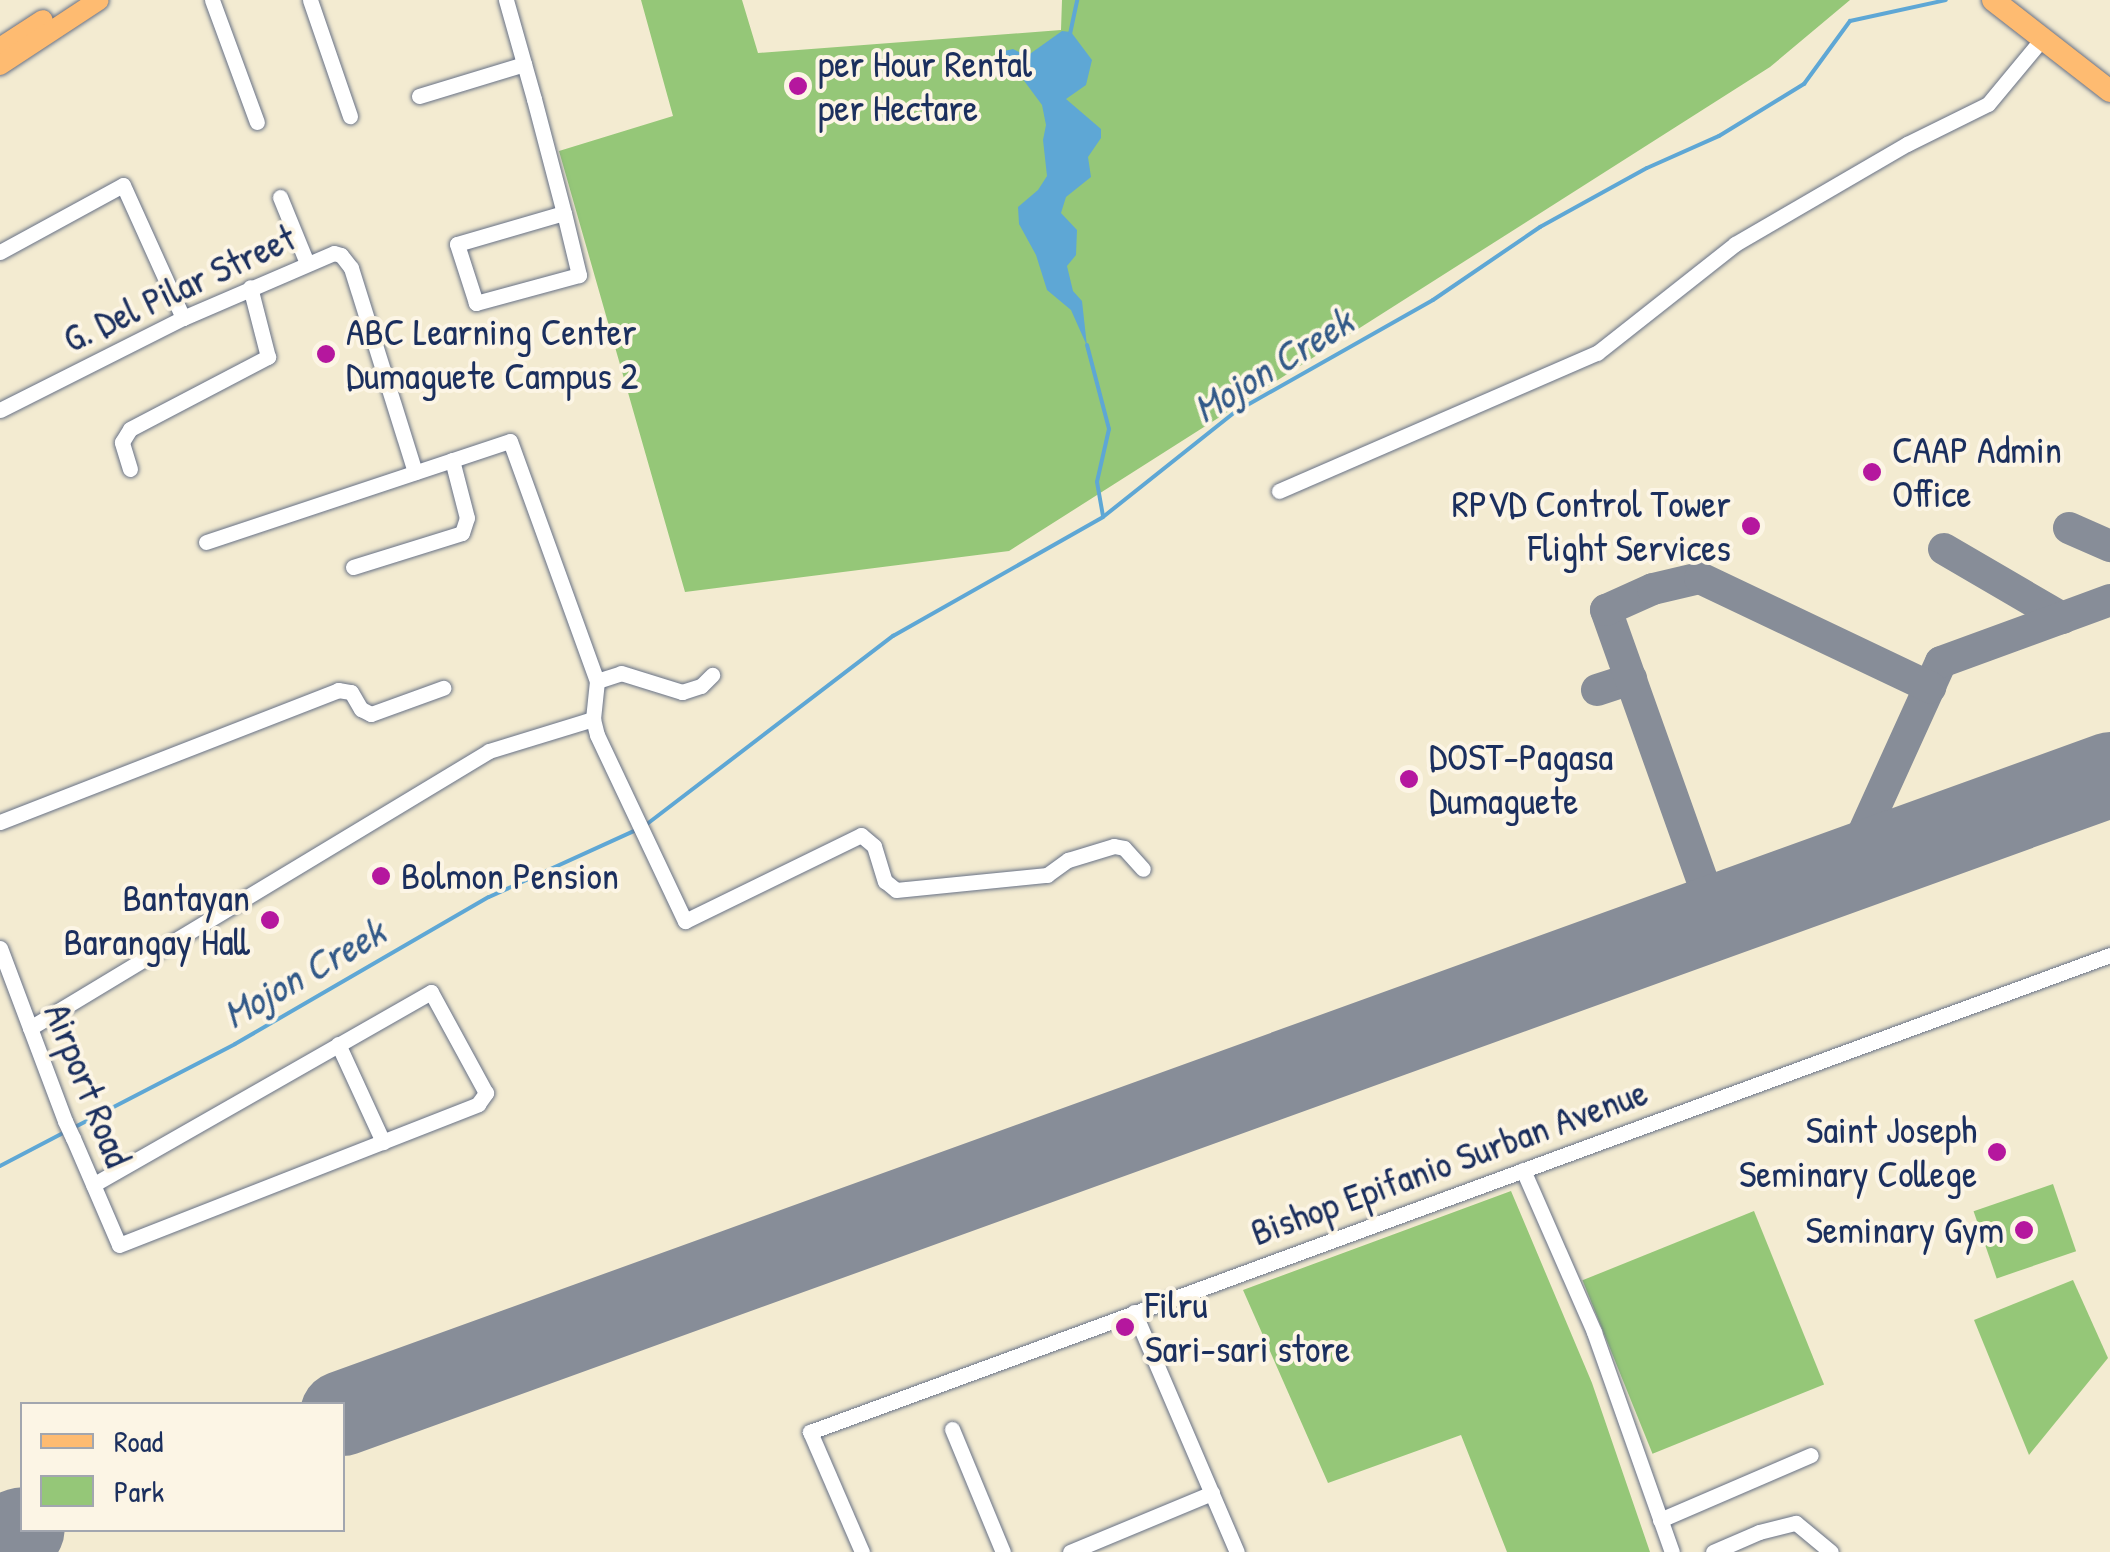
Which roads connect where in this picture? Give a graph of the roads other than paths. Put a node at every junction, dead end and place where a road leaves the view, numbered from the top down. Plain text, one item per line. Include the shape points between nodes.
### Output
1 (74, 0) edge
2 (99, 0) edge
3 (212, 0) edge
4 (310, 0) edge
5 (506, 0) edge
6 (2003, 3) edge
7 (47, 26) junction
8 (2042, 40) junction
9 (1, 50) edge
10 (524, 64) junction
11 (2110, 90) edge
12 (418, 96) dead end
13 (350, 116) dead end
14 (256, 122) dead end
15 (280, 197) dead end
16 (564, 213) junction
17 (0, 252) edge
18 (306, 262) junction
19 (250, 287) junction
20 (183, 318) junction
21 (0, 410) edge
22 (452, 460) junction
23 (130, 470) dead end
24 (415, 472) junction
25 (1279, 491) dead end
26 (206, 542) dead end
27 (353, 567) dead end
28 (712, 675) dead end
29 (596, 681) junction
30 (444, 688) dead end
31 (593, 719) junction
32 (0, 822) edge
33 (1143, 869) dead end
34 (0, 948) edge
35 (2110, 955) edge
36 (30, 1028) junction
37 (338, 1044) junction
38 (383, 1142) junction
39 (1523, 1170) junction
40 (93, 1185) junction
41 (1134, 1312) junction
42 (952, 1429) dead end
43 (1811, 1455) dead end
44 (1212, 1493) junction
45 (1660, 1520) junction
46 (862, 1552) edge
47 (1003, 1552) edge
48 (1070, 1552) edge
49 (1237, 1552) edge
50 (1672, 1552) edge
51 (1713, 1552) edge
52 (1831, 1552) edge

1 - 7 main road
2 - 7 main road
3 - 14 street
4 - 13 street
5 - 10 street
6 - 8 highway
7 - 9 main road
8 - 11 highway
8 - 25 street via 1988,104 1735,244 1597,353
10 - 12 street
10 - 16 street
15 - 18 street
16 - 16 street via 579,274 476,303 457,244
17 - 20 street via 123,186
18 - 19 street, G. Del Pilar Street
18 - 24 street, G. Del Pilar Street via 334,253 348,260
19 - 20 street, G. Del Pilar Street
19 - 23 street via 268,357 130,429 122,442
20 - 21 street, G. Del Pilar Street
22 - 24 street
22 - 27 street via 467,518 462,533
22 - 29 street via 510,441
24 - 26 street
28 - 29 street via 682,692 621,673
29 - 31 street
30 - 32 street via 371,714 351,692 338,690
31 - 33 street via 685,922 861,835 874,846 885,881 896,890 1046,875 1068,860 1114,846
31 - 36 street via 489,752
34 - 36 street, Airport Road
35 - 39 street, Bishop Epifanio Surban Avenue
36 - 40 street, Airport Road
37 - 38 street
37 - 38 street via 432,992 486,1093 478,1104
37 - 40 street
38 - 40 street, Airport Road via 119,1245
39 - 41 street, Bishop Epifanio Surban Avenue
39 - 45 street via 1594,1332
41 - 44 street
41 - 46 street, Bishop Epifanio Surban Avenue via 810,1432
42 - 47 street
43 - 45 street
44 - 48 street
44 - 49 street
45 - 50 street
51 - 52 street via 1796,1523

